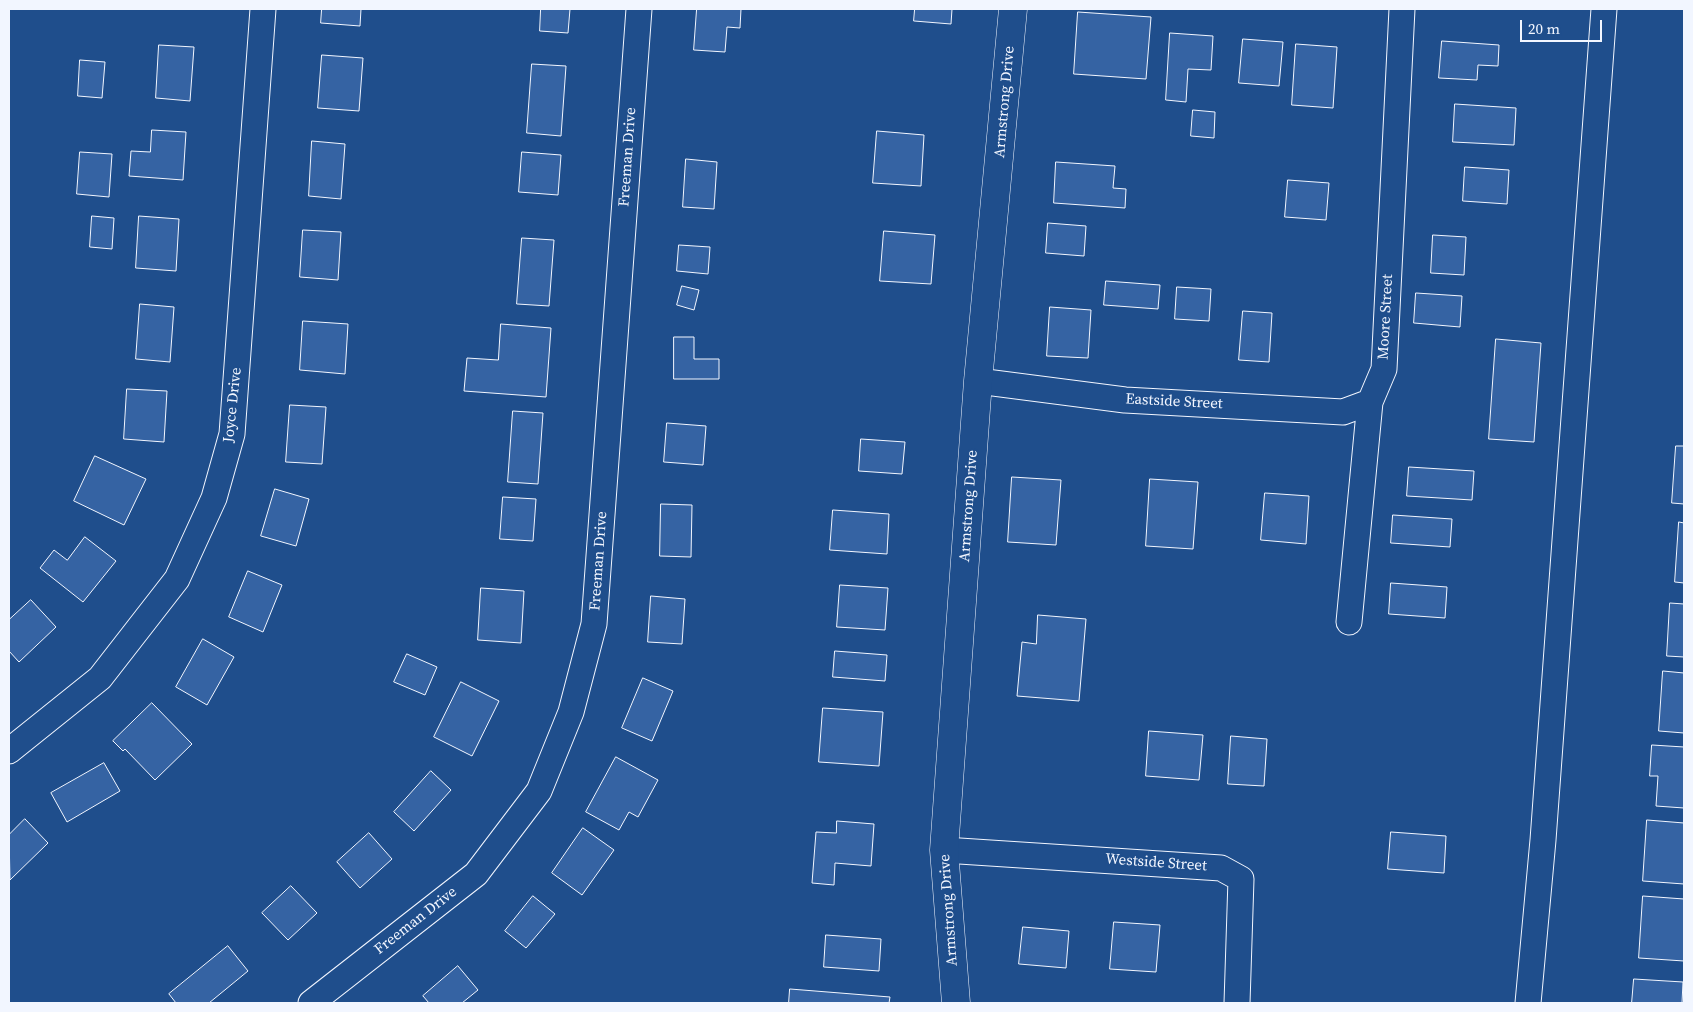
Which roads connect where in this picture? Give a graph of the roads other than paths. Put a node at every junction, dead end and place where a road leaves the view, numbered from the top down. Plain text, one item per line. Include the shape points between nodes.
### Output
1 (263, 9) edge
2 (639, 9) edge
3 (1014, 9) edge
4 (1402, 9) edge
5 (1604, 9) edge
6 (978, 381) junction
7 (1370, 402) junction
8 (1349, 622) dead end
9 (9, 752) edge
10 (944, 850) junction
11 (311, 1003) edge
12 (956, 1003) edge
13 (1237, 1003) edge
14 (1528, 1003) edge

1 - 9 street, Joyce Drive via 232,434 214,498 176,579 100,678
2 - 11 street, Freeman Drive via 594,624 571,712 539,791 476,874
3 - 6 street, Armstrong Drive
4 - 7 street, Moore Street via 1384,369
5 - 14 street via 1543,840
6 - 7 street, Eastside Street via 1125,400 1323,411 1343,412
6 - 10 street, Armstrong Drive
7 - 8 street, Moore Street
10 - 12 street, Armstrong Drive
10 - 13 street, Westside Street via 1221,868 1241,879

